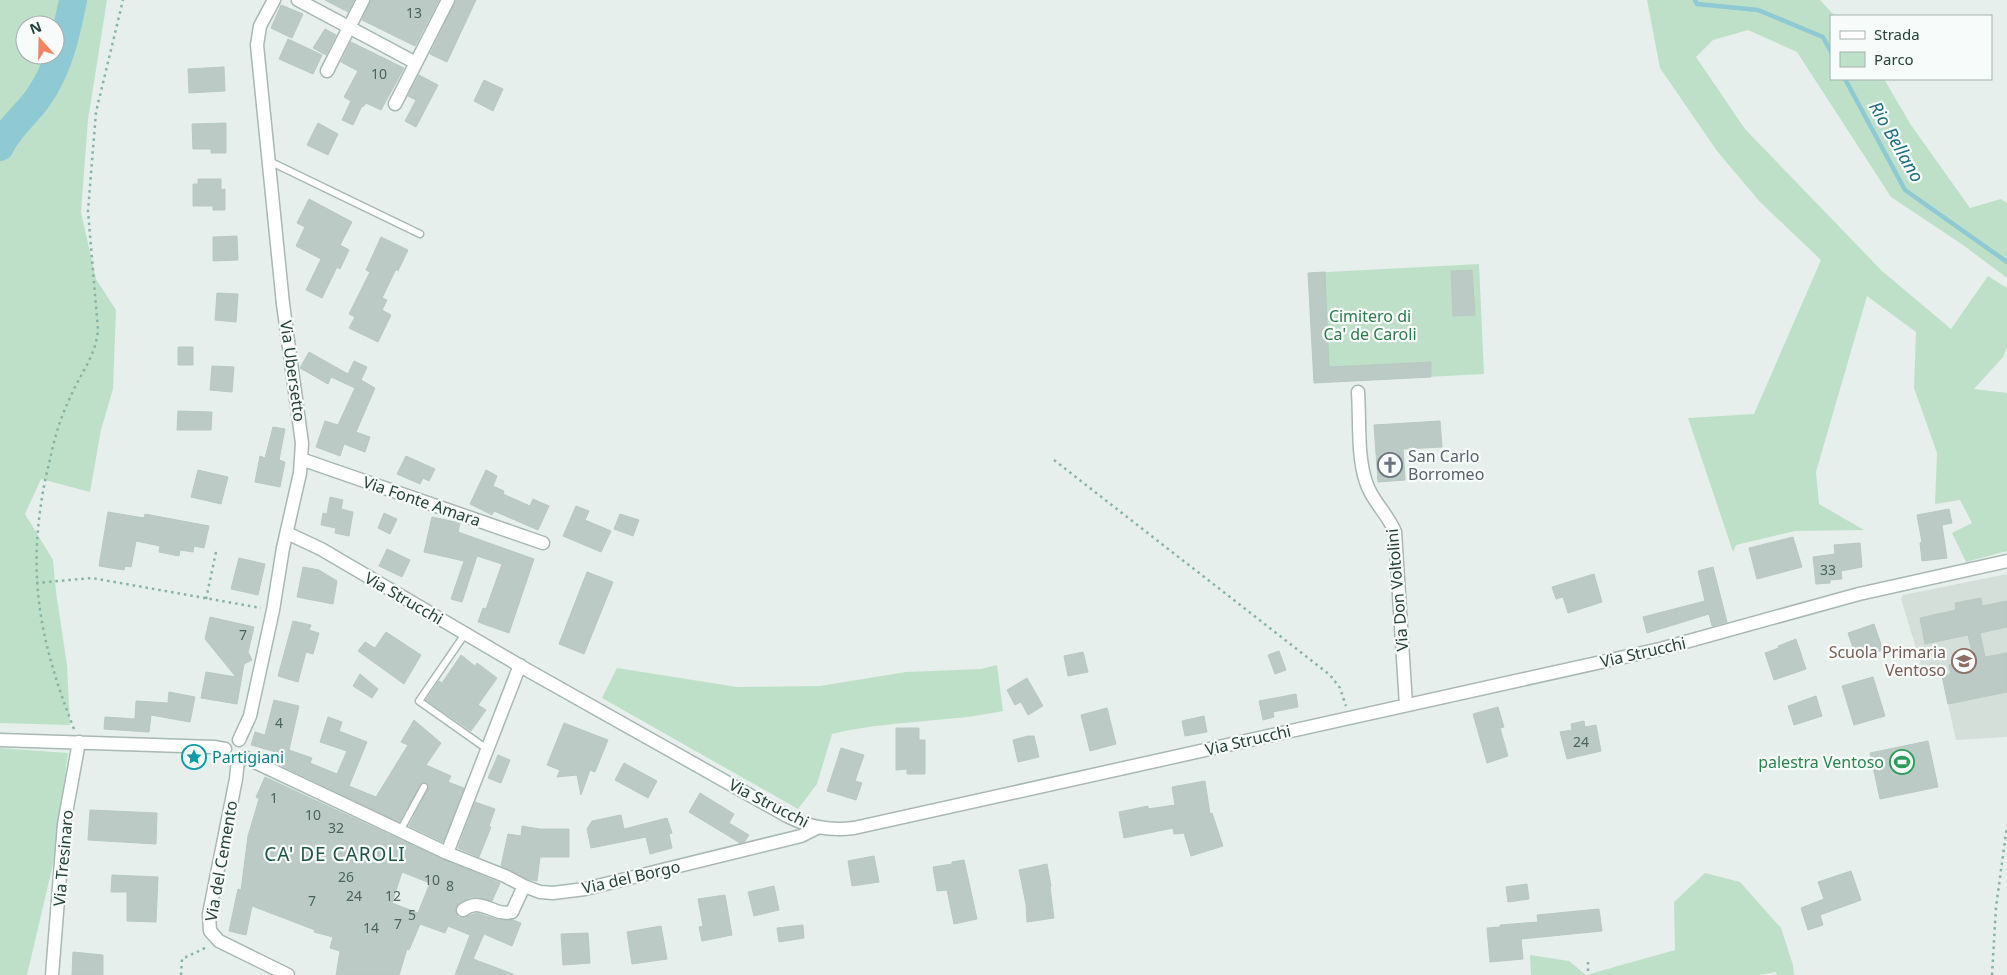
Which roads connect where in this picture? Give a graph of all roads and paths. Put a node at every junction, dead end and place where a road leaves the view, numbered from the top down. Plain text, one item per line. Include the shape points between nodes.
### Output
1 (123, 0) edge
2 (274, 0) edge
3 (298, 0) edge
4 (363, 0) edge
5 (448, 0) edge
6 (349, 27) junction
7 (416, 63) junction
8 (327, 71) dead end
9 (395, 104) dead end
10 (268, 160) junction
11 (420, 234) dead end
12 (1358, 392) dead end
13 (302, 459) junction
14 (1054, 460) dead end
15 (287, 533) junction
16 (543, 543) dead end
17 (216, 552) dead end
18 (2007, 561) edge
19 (36, 582) junction
20 (206, 599) junction
21 (273, 610) junction
22 (465, 634) junction
23 (520, 665) junction
24 (1406, 705) junction
25 (1348, 717) junction
26 (0, 740) edge
27 (239, 740) junction
28 (79, 742) junction
29 (225, 749) junction
30 (487, 749) junction
31 (241, 758) junction
32 (424, 787) dead end
33 (2007, 826) edge
34 (817, 828) junction
35 (400, 831) junction
36 (447, 853) junction
37 (524, 886) junction
38 (463, 910) dead end
39 (219, 941) junction
40 (1588, 962) dead end
41 (52, 975) edge
42 (182, 975) edge
43 (288, 975) edge
44 (1588, 975) edge
45 (1992, 975) edge

1 - 19 path via 96,112 88,211 97,343 58,427 38,520
2 - 10 street, Via Ubersetto via 260,26 256,45
3 - 6 street
4 - 6 street
5 - 7 street
6 - 7 street
6 - 8 street
7 - 9 street
10 - 11 lane
10 - 13 street, Via Ubersetto
12 - 24 street, Via Don Voltolini via 1365,481 1395,532
13 - 15 street, Via Ubersetto
13 - 16 street, Via Fonte Amara
14 - 25 path via 1330,676 1340,688
15 - 21 street, Via Ubersetto
15 - 22 street, Via Strucchi via 321,549
17 - 20 path
18 - 24 street, Via Strucchi via 1859,594 1660,649
19 - 20 path via 92,578
19 - 28 path via 39,614 57,685
20 - 21 path
21 - 27 street, Via Ubersetto via 250,716
22 - 23 street, Via Strucchi
22 - 30 lane via 420,701
23 - 30 street
23 - 34 street, Via Strucchi via 787,816
24 - 25 street, Via Strucchi
25 - 34 street, Via Strucchi via 854,828
26 - 28 street
27 - 29 street via 230,741
27 - 31 street via 246,747
28 - 29 street
28 - 41 street, Via Tresinaro via 64,824
29 - 31 street, Via del Borgo via 229,758
30 - 36 street
31 - 35 street, Via del Borgo
31 - 39 street, Via del Cemento via 209,914 210,931
32 - 35 lane
33 - 45 path via 1996,907
34 - 37 street, Via del Borgo via 801,836 585,888 553,893
35 - 36 street, Via del Borgo
36 - 37 street, Via del Borgo
37 - 38 street via 512,912 503,913 478,904
39 - 42 path via 182,959
39 - 43 street, Via del Cemento
40 - 44 path

